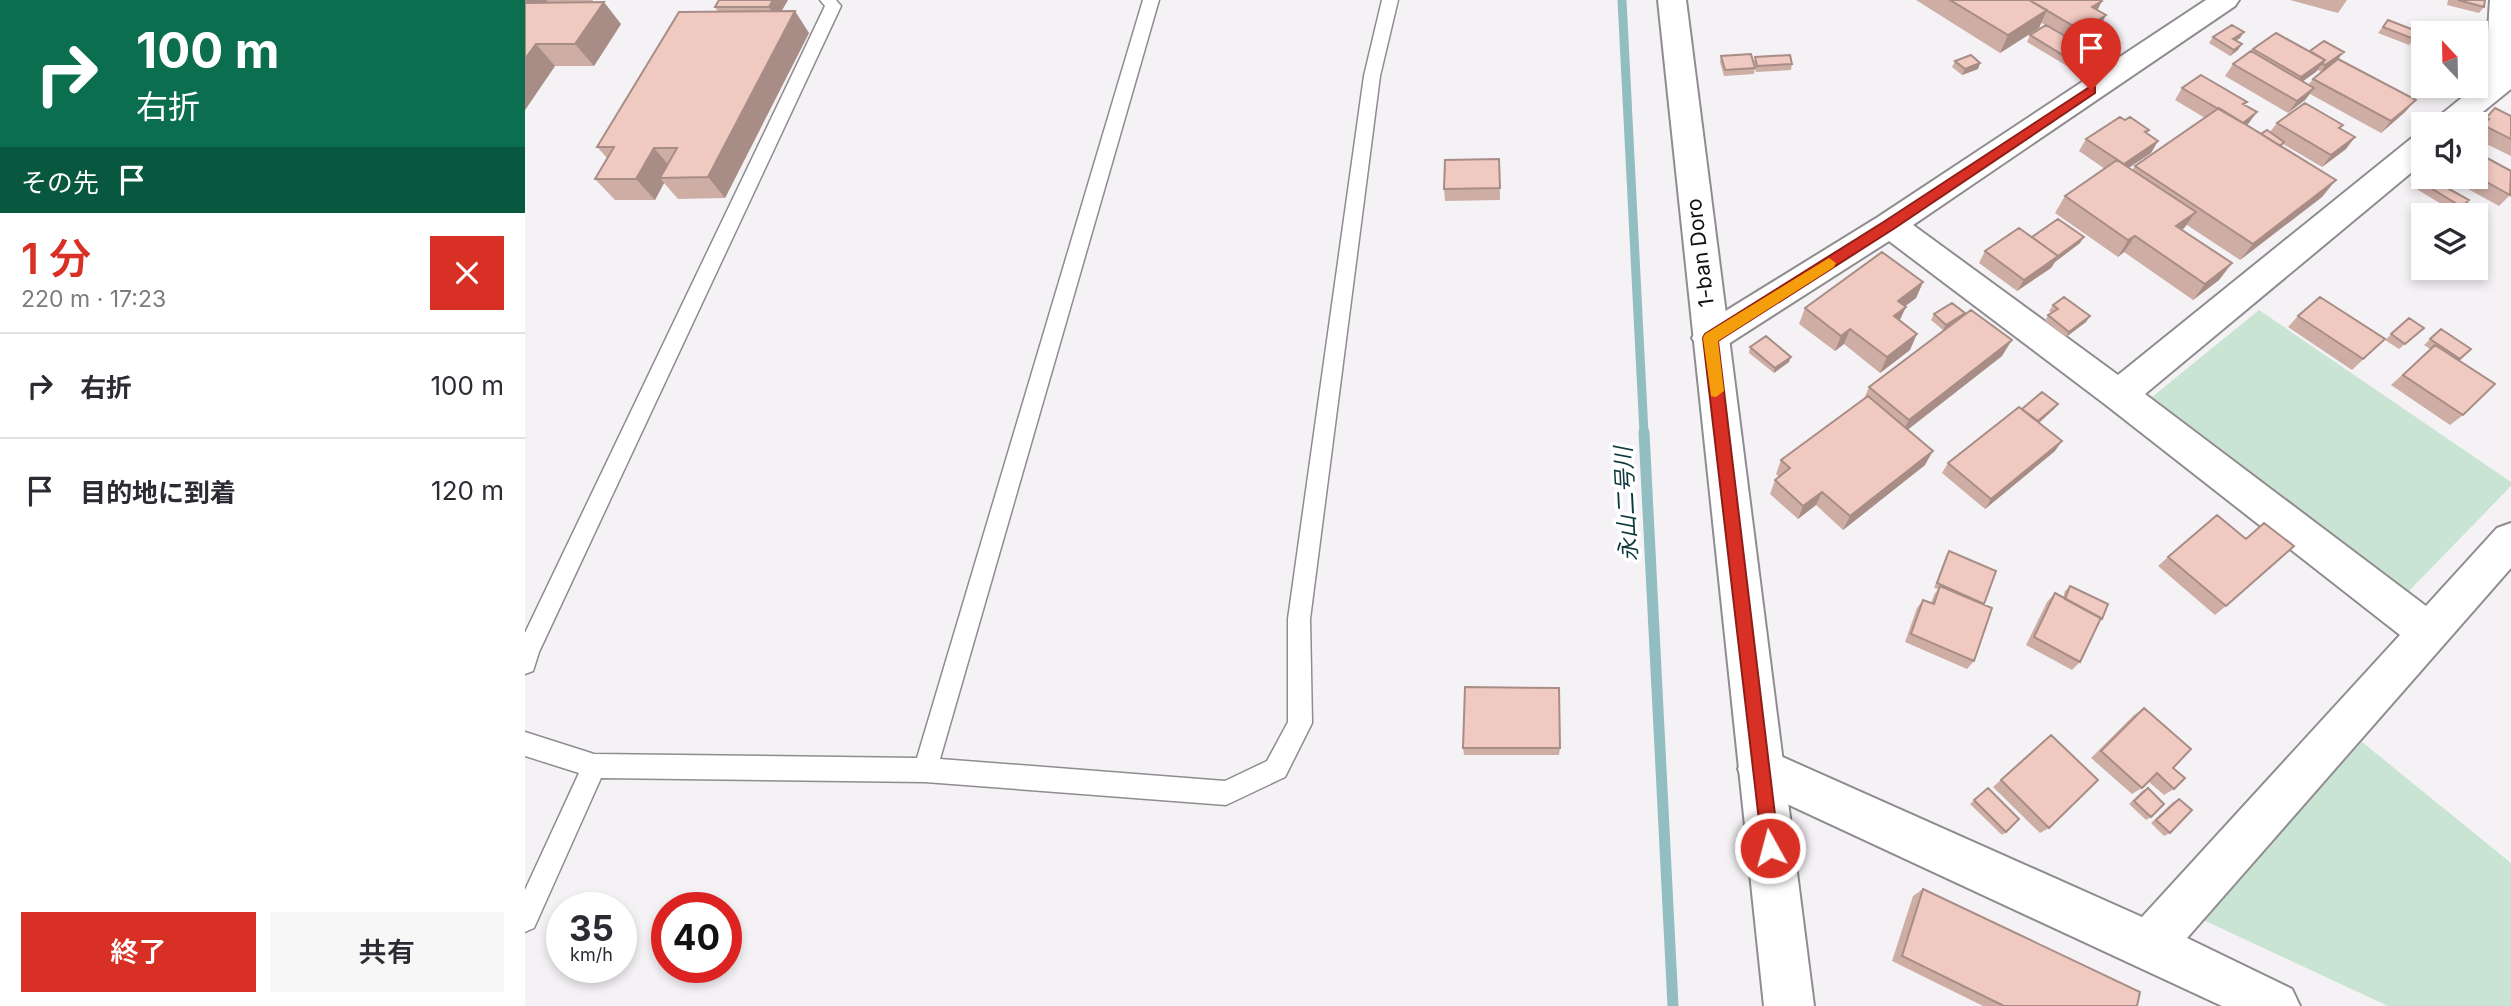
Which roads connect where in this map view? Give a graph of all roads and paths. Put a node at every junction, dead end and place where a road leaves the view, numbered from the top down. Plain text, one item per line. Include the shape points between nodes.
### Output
1 (828, 0) edge
2 (1151, 0) edge
3 (1390, 0) edge
4 (1672, 0) edge
5 (2225, 0) edge
6 (2504, 0) edge
7 (2464, 112) edge
8 (2411, 156) edge
9 (1890, 225) junction
10 (1710, 338) junction
11 (2119, 395) junction
12 (2511, 540) edge
13 (2427, 631) junction
14 (525, 663) edge
15 (525, 744) edge
16 (594, 766) junction
17 (1760, 769) junction
18 (925, 770) junction
19 (525, 919) edge
20 (2149, 945) junction
21 (1789, 1006) edge
22 (2275, 1006) edge

1 - 14 lane via 833,6
2 - 18 lane
3 - 18 lane via 1372,76 1300,619 1300,723 1276,769 1226,793
4 - 10 street, 1-ban Doro
5 - 9 street
6 - 7 street via 2500,83
8 - 11 street
9 - 10 street
9 - 11 street
10 - 17 street, 1-ban Doro
11 - 13 street
12 - 13 street
13 - 20 street
15 - 16 lane
16 - 18 lane
16 - 19 lane
17 - 20 street
17 - 21 street, 1-ban Doro
20 - 22 street

